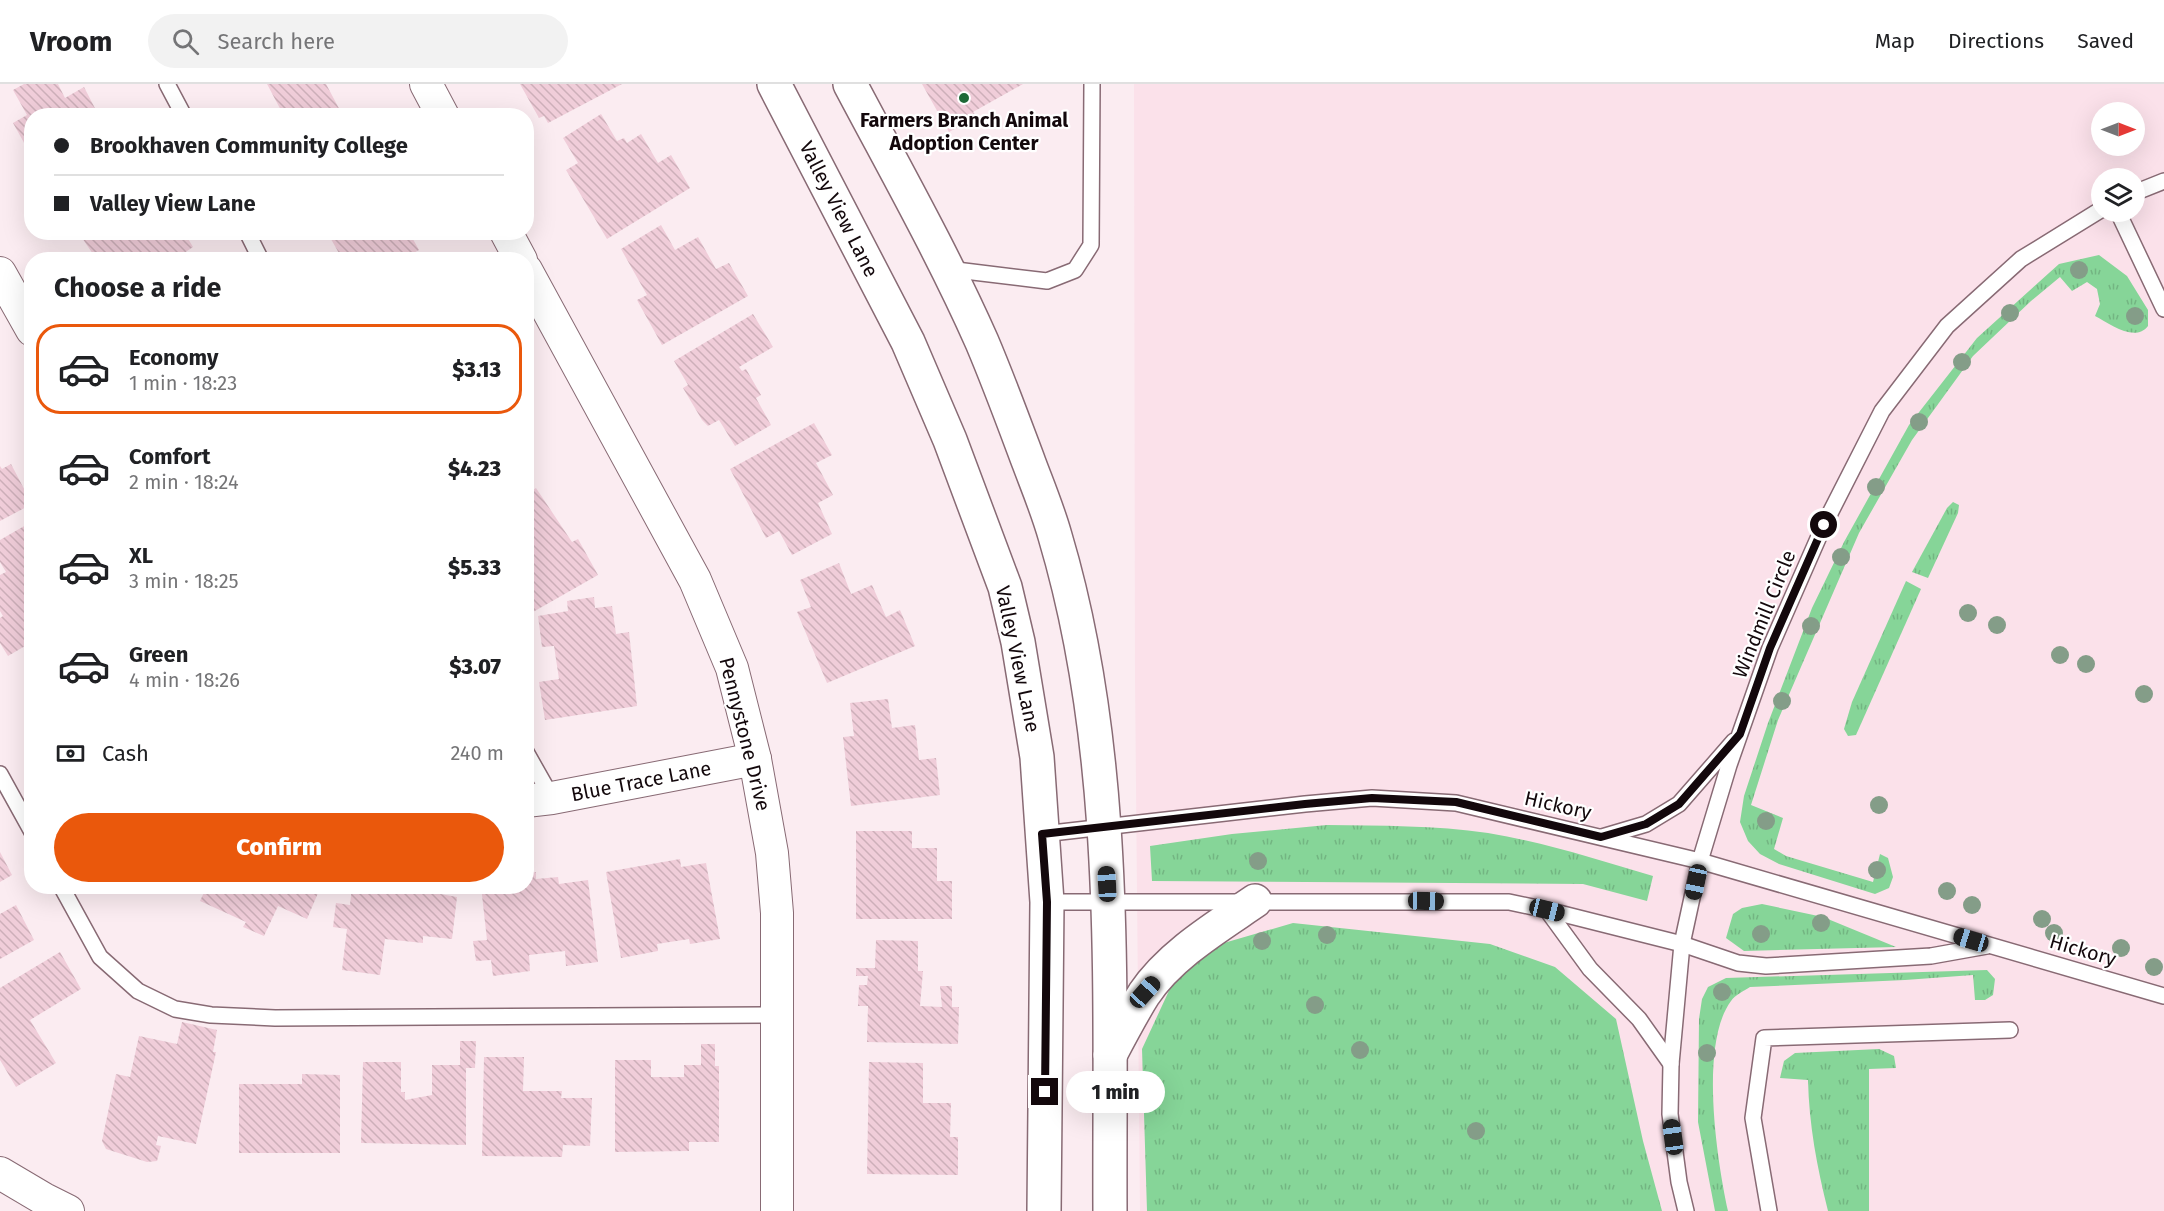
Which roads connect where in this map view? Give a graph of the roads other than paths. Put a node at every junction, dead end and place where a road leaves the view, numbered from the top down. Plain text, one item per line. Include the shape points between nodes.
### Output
1 (167, 84) edge
2 (426, 84) edge
3 (774, 84) edge
4 (850, 84) edge
5 (1092, 84) edge
6 (180, 108) edge
7 (439, 108) edge
8 (2164, 181) edge
9 (2145, 189) edge
10 (2091, 216) edge
11 (2123, 222) edge
12 (948, 269) junction
13 (0, 273) edge
14 (534, 285) edge
15 (2164, 309) edge
16 (24, 316) edge
17 (1740, 734) junction
18 (755, 759) junction
19 (0, 774) edge
20 (534, 781) edge
21 (539, 799) edge
22 (24, 818) edge
23 (1104, 828) junction
24 (1042, 834) junction
25 (1601, 837) junction
26 (1700, 861) junction
27 (65, 894) edge
28 (1254, 901) junction
29 (1047, 902) junction
30 (1108, 902) junction
31 (1547, 910) junction
32 (1682, 944) junction
33 (1989, 946) junction
34 (2164, 996) edge
35 (777, 1014) junction
36 (2010, 1030) dead end
37 (1109, 1056) junction
38 (1671, 1064) junction
39 (0, 1173) edge
40 (68, 1211) edge
41 (777, 1211) edge
42 (1044, 1211) edge
43 (1110, 1211) edge
44 (1686, 1211) edge
45 (1768, 1211) edge

1 - 6 lane
2 - 7 street
3 - 24 main road, Valley View Lane via 908,342 1005,587 1037,757
4 - 12 main road
5 - 12 lane via 1091,245 1075,270 1047,281
8 - 9 lane
10 - 17 lane, Windmill Circle via 2021,260 1947,326 1882,411 1824,525 1770,648
11 - 15 lane
12 - 23 main road via 986,353 1055,535 1078,629
13 - 16 street
14 - 18 street, Pennystone Drive via 695,580 732,668
17 - 25 lane via 1679,804 1646,824
17 - 26 lane, Windmill Circle
18 - 21 street, Blue Trace Lane
18 - 35 street, Pennystone Drive via 772,853 777,913
19 - 22 lane
20 - 21 lane
23 - 24 lane, Hickory
23 - 25 lane, Hickory via 1372,798 1456,802
23 - 30 main road
24 - 29 main road, Valley View Lane
25 - 26 lane, Hickory
26 - 32 lane, Windmill Circle
26 - 33 lane, Hickory
27 - 35 lane via 100,957 138,991 175,1009 211,1016
28 - 30 lane, Hickory
28 - 31 lane, Hickory via 1509,902
28 - 37 main road via 1200,938 1170,965 1145,992
29 - 30 lane, Hickory
29 - 42 main road, Valley View Lane
30 - 37 main road
31 - 32 lane, Hickory
31 - 38 lane via 1590,969 1639,1019
32 - 33 lane, Hickory via 1738,963 1766,966 1931,956
32 - 38 lane, Windmill Circle
33 - 34 lane, Hickory
35 - 41 street, Pennystone Drive
36 - 45 lane via 1764,1038 1753,1118
37 - 43 main road
38 - 44 lane, Windmill Circle via 1670,1114
39 - 40 street

